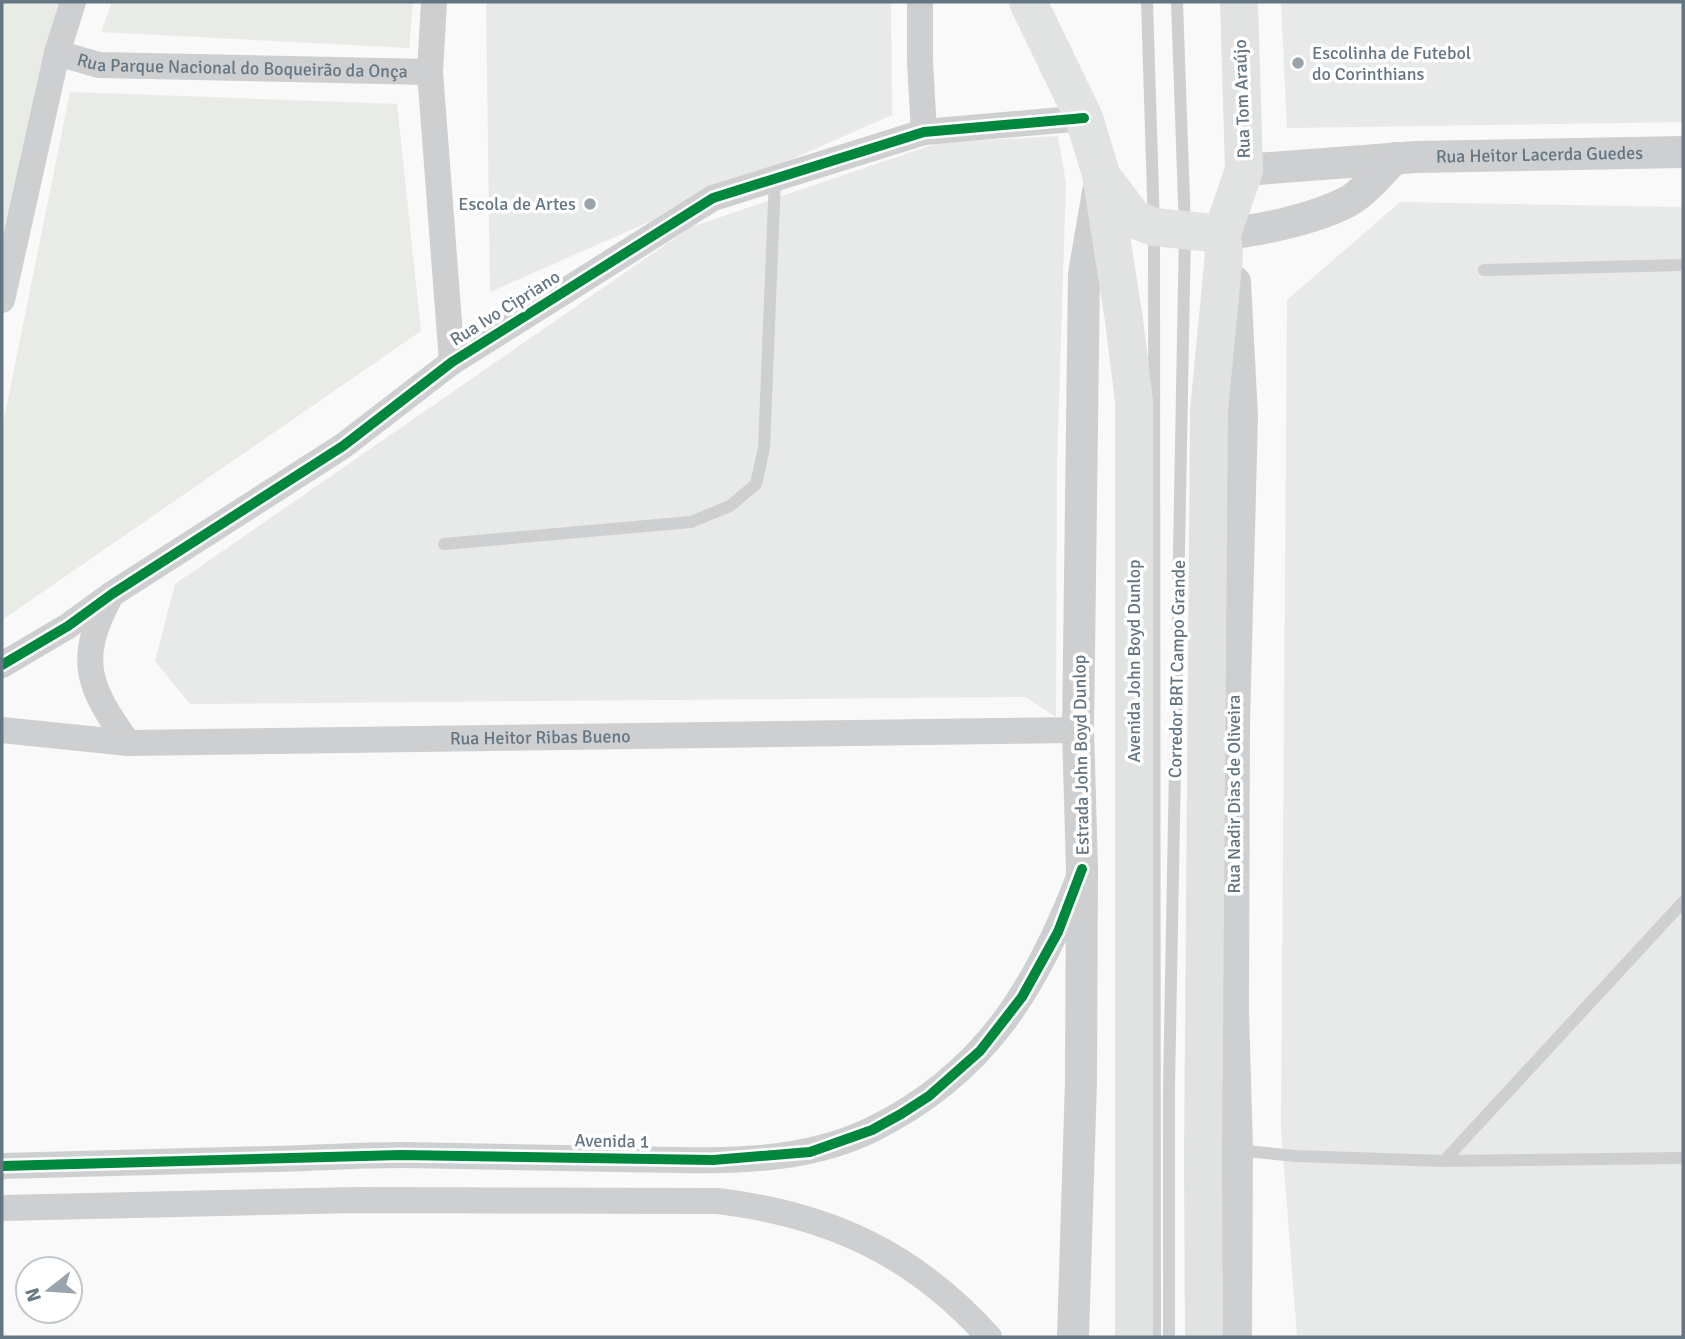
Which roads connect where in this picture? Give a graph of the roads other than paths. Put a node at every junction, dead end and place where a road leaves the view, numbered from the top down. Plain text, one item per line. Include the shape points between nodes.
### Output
1 (73, 2) edge
2 (434, 2) edge
3 (920, 2) edge
4 (1028, 2) edge
5 (1147, 2) edge
6 (1177, 2) edge
7 (1239, 2) edge
8 (57, 52) junction
9 (430, 72) junction
10 (1084, 118) junction
11 (924, 132) junction
12 (1683, 152) edge
13 (1395, 158) junction
14 (1244, 170) junction
15 (1101, 174) junction
16 (775, 178) junction
17 (1196, 236) junction
18 (1683, 265) edge
19 (1484, 270) dead end
20 (2, 299) edge
21 (452, 362) junction
22 (444, 544) dead end
23 (112, 594) junction
24 (2, 665) edge
25 (2, 730) edge
26 (1078, 730) junction
27 (128, 743) junction
28 (1082, 869) junction
29 (1683, 902) edge
30 (1237, 1150) junction
31 (1683, 1158) edge
32 (1444, 1161) junction
33 (2, 1166) edge
34 (2, 1208) edge
35 (989, 1337) edge
36 (1073, 1337) edge
37 (1134, 1337) edge
38 (1155, 1337) edge
39 (1168, 1337) edge
40 (1204, 1337) edge
41 (1236, 1337) edge

1 - 8 street
2 - 9 street
3 - 11 street
4 - 10 main road, Avenida John Boyd Dunlop
5 - 17 lane, Corredor BRT Campo Grande
6 - 17 lane, Corredor BRT Campo Grande
7 - 14 main road, Rua Tom Araújo
8 - 9 street, Rua Parque Nacional do Boqueirão da Onça via 99,65
8 - 20 street
9 - 21 street
10 - 11 street, Rua Ivo Cipriano
10 - 15 main road, Avenida John Boyd Dunlop
11 - 16 street, Rua Ivo Cipriano
12 - 13 street, Rua Heitor Lacerda Guedes
13 - 14 street, Rua Heitor Lacerda Guedes
13 - 17 street via 1349,201 1249,232
14 - 17 main road, Rua Tom Araújo
15 - 17 main road via 1134,219
15 - 26 street, Estrada John Boyd Dunlop via 1084,274
15 - 37 main road, Avenida John Boyd Dunlop via 1134,401
16 - 21 street, Rua Ivo Cipriano via 713,198
16 - 22 lane via 764,447 756,484 730,506 691,522
17 - 30 street, Rua Nadir Dias de Oliveira via 1235,280 1242,417 1234,722
17 - 38 lane, Corredor BRT Campo Grande
17 - 39 lane, Corredor BRT Campo Grande via 1169,1087
17 - 40 main road via 1209,411
18 - 19 lane
21 - 23 street, Rua Ivo Cipriano via 343,446
23 - 24 street, Rua Ivo Cipriano
23 - 27 street via 95,625 91,674 106,712
25 - 27 street, Rua Heitor Ribas Bueno
26 - 27 street, Rua Heitor Ribas Bueno
26 - 28 street, Estrada John Boyd Dunlop
28 - 33 street, Avenida 1 via 1058,932 1028,986 980,1051 901,1114 872,1130 810,1152 713,1160 400,1155
28 - 36 street, Estrada John Boyd Dunlop
29 - 32 lane
30 - 32 lane
30 - 41 street, Rua Nadir Dias de Oliveira
31 - 32 lane
34 - 35 street via 357,1200 718,1201 759,1206 800,1215 877,1247 942,1290

